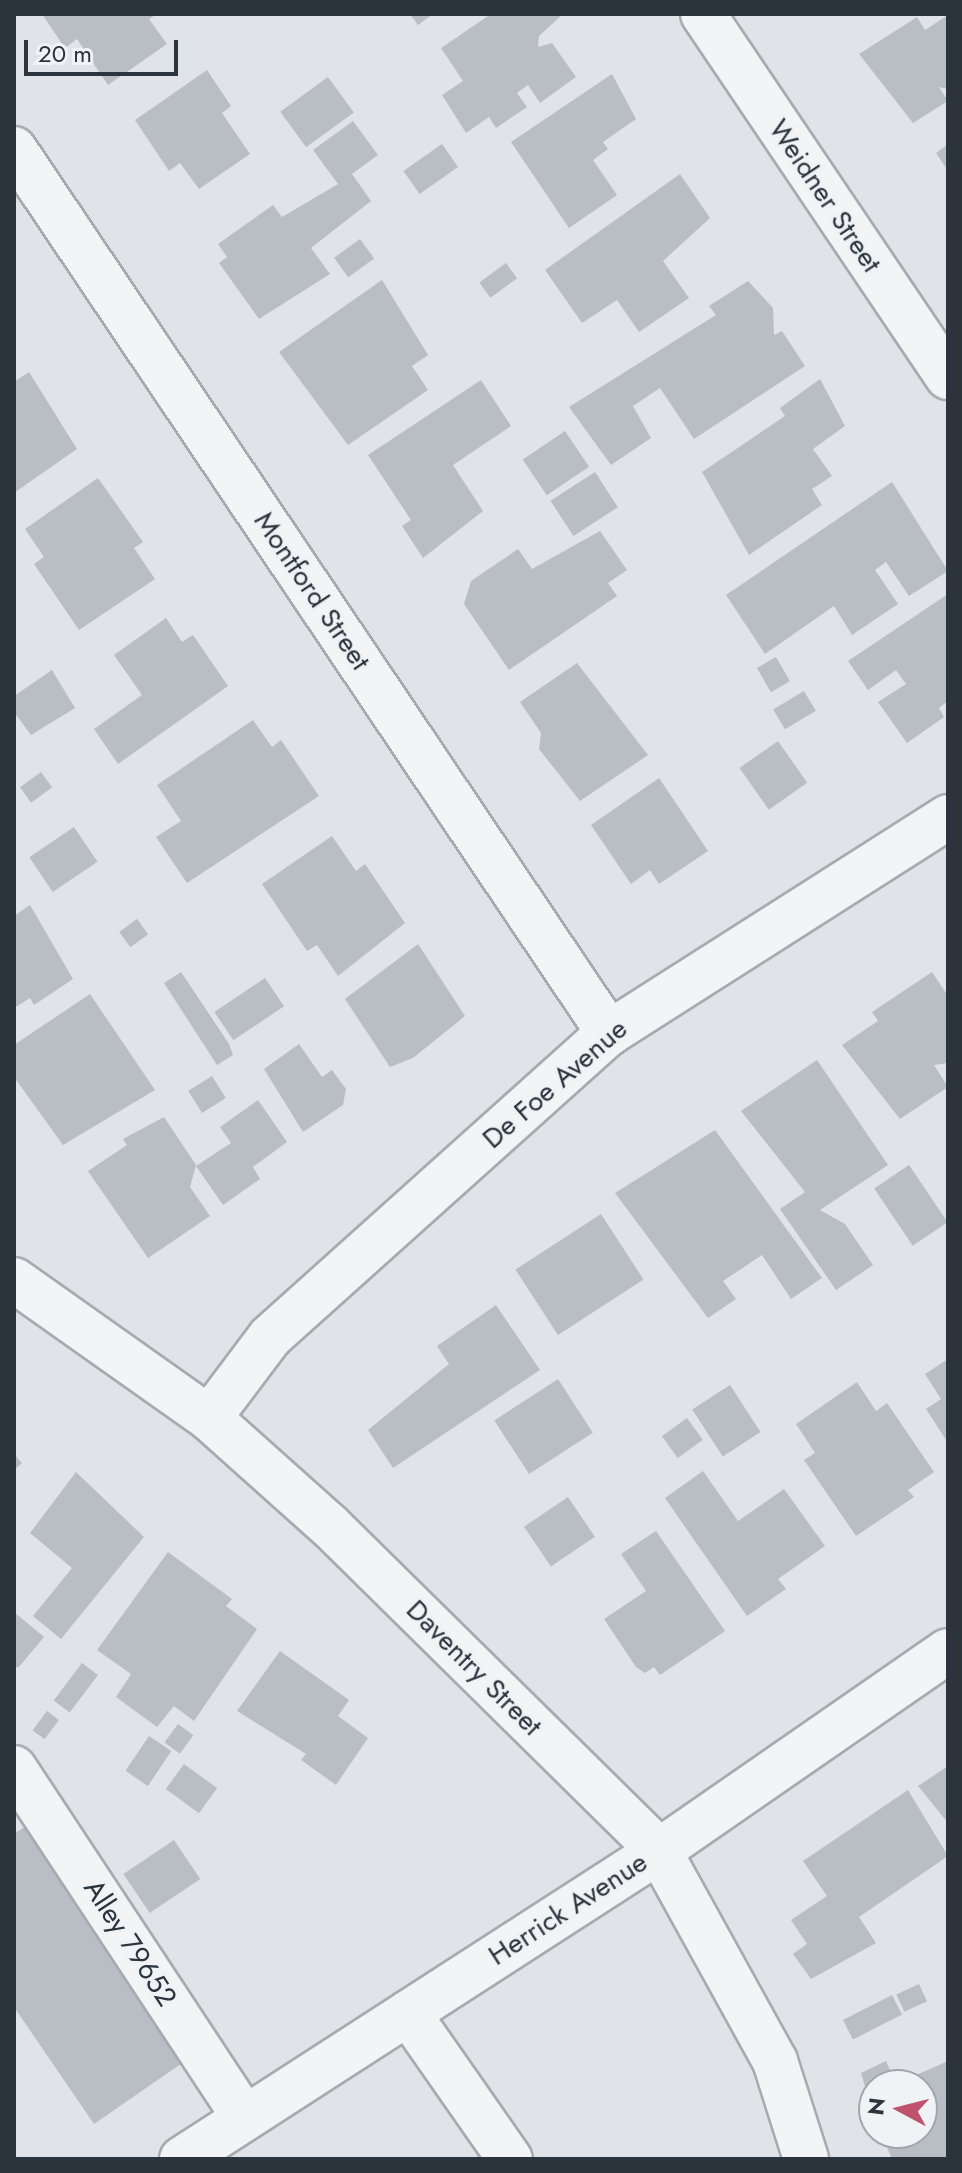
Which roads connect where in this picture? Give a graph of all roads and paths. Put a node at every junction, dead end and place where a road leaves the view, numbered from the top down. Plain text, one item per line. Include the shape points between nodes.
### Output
1 (703, 14) edge
2 (14, 149) edge
3 (948, 377) edge
4 (948, 817) edge
5 (609, 1033) junction
6 (14, 1280) edge
7 (209, 1418) junction
8 (948, 1651) edge
9 (14, 1768) edge
10 (659, 1851) junction
11 (408, 2013) junction
12 (245, 2118) junction
13 (182, 2159) edge
14 (510, 2159) edge
15 (806, 2159) edge

1 - 3 street, Weidner Street
2 - 5 street, Montford Street
4 - 5 street, De Foe Avenue
5 - 7 street, De Foe Avenue via 270,1337
6 - 7 street, Daventry Street
7 - 10 street, Daventry Street via 330,1526
8 - 10 street, Herrick Avenue
9 - 12 street, Alley 79652
10 - 11 street, Herrick Avenue
10 - 15 street, Daventry Street via 775,2061
11 - 12 street, Herrick Avenue
11 - 14 street
12 - 13 street, Herrick Avenue

